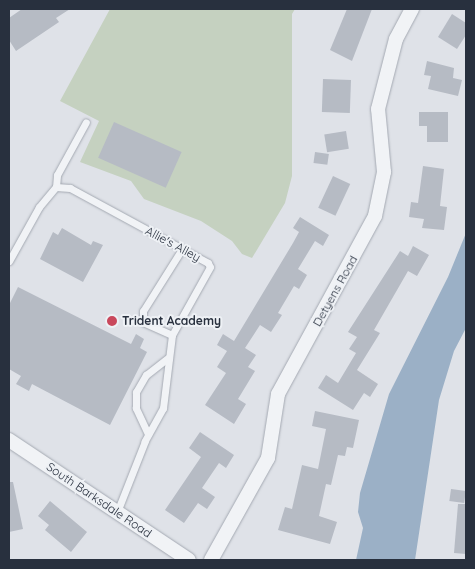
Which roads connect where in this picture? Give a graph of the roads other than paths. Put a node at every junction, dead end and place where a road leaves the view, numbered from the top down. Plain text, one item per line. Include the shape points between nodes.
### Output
1 (412, 9) edge
2 (86, 122) dead end
3 (56, 187) junction
4 (182, 249) junction
5 (9, 261) edge
6 (172, 336) junction
7 (168, 358) junction
8 (148, 434) junction
9 (9, 440) edge
10 (117, 512) junction
11 (189, 560) edge
12 (211, 560) edge

1 - 12 street, Detyens Road via 396,40 378,109 384,172 376,216 278,394 268,458
2 - 3 lane via 57,176
3 - 4 lane, Allie's Alley via 70,188
3 - 5 lane via 39,207
4 - 6 lane, Allie's Alley via 208,263 210,268
4 - 6 lane via 143,311 143,322
6 - 7 lane, Allie's Alley
7 - 8 lane, Allie's Alley via 163,408
7 - 8 lane via 146,375 136,392 136,408
8 - 10 lane, Allie's Alley
9 - 10 street, South Barksdale Road
10 - 11 street, South Barksdale Road

